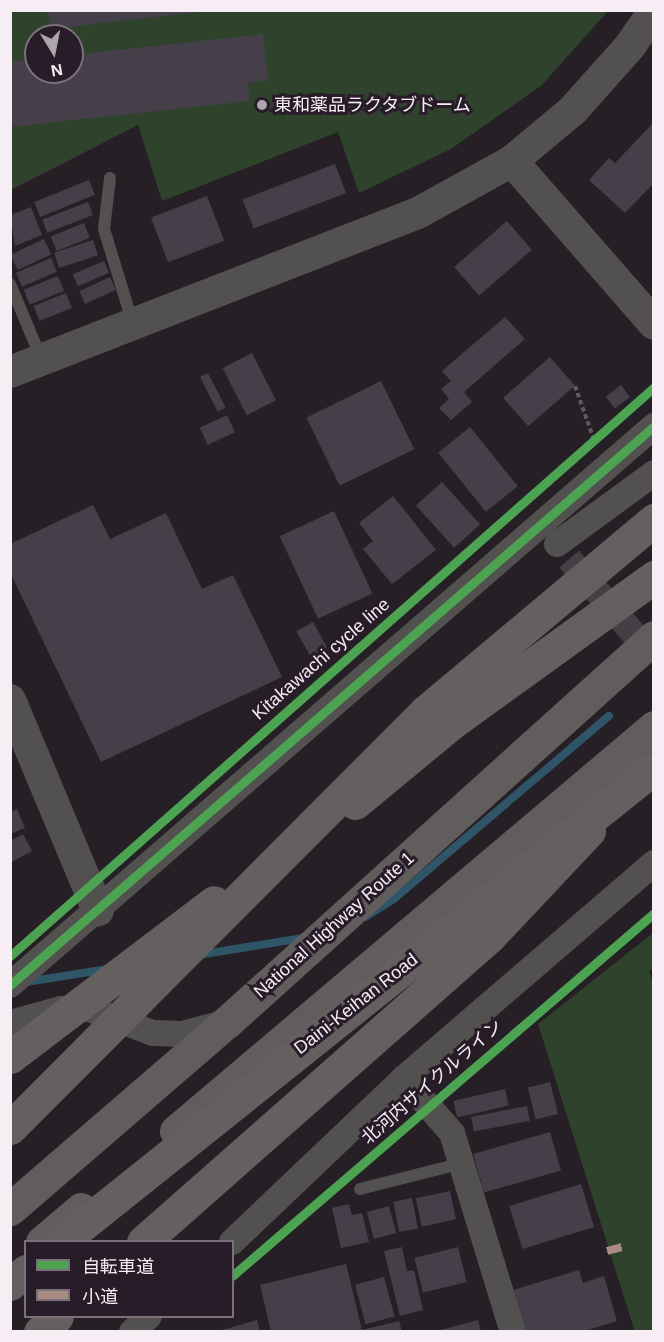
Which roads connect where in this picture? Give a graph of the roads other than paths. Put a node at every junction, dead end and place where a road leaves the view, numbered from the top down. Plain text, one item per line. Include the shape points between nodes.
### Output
1 (654, 11) edge
2 (512, 161) junction
3 (110, 178) dead end
4 (10, 284) edge
5 (133, 324) junction
6 (654, 324) edge
7 (42, 360) junction
8 (10, 372) edge
9 (654, 426) edge
10 (654, 473) edge
11 (654, 520) edge
12 (556, 543) junction
13 (654, 577) edge
14 (654, 637) edge
15 (10, 700) edge
16 (654, 727) edge
17 (16, 732) edge
18 (654, 753) edge
19 (654, 768) edge
20 (654, 863) edge
21 (98, 909) junction
22 (10, 985) edge
23 (227, 1022) junction
24 (10, 1023) edge
25 (10, 1058) edge
26 (404, 1078) junction
27 (10, 1128) edge
28 (465, 1162) junction
29 (360, 1189) dead end
30 (10, 1209) edge
31 (44, 1240) edge
32 (64, 1240) edge
33 (145, 1240) edge
34 (234, 1240) edge
35 (24, 1256) edge
36 (10, 1267) edge
37 (24, 1273) edge
38 (10, 1284) edge
39 (56, 1318) edge
40 (148, 1318) edge
41 (39, 1332) edge
42 (132, 1332) edge
43 (513, 1332) edge

1 - 2 street via 630,46 573,110
2 - 5 street via 418,213
2 - 6 street
3 - 5 lane via 104,230
4 - 7 lane
5 - 7 street
7 - 8 street
9 - 12 street
10 - 12 street
11 - 27 highway, bridge via 425,712
12 - 21 street
13 - 25 highway, bridge via 453,722 355,803 177,927
14 - 23 highway, National Highway Route 1
15 - 17 street
16 - 31 highway
17 - 21 street
18 - 33 highway via 573,851 394,1025
19 - 32 highway, Daini-Keihan Road, bridge
20 - 26 street
21 - 22 street
23 - 24 street via 182,1034 153,1033 90,1010 61,1009
23 - 30 highway, National Highway Route 1
26 - 28 street via 452,1133
26 - 34 street
28 - 29 lane
28 - 43 street
35 - 36 highway
37 - 38 highway
39 - 41 highway
40 - 42 street

